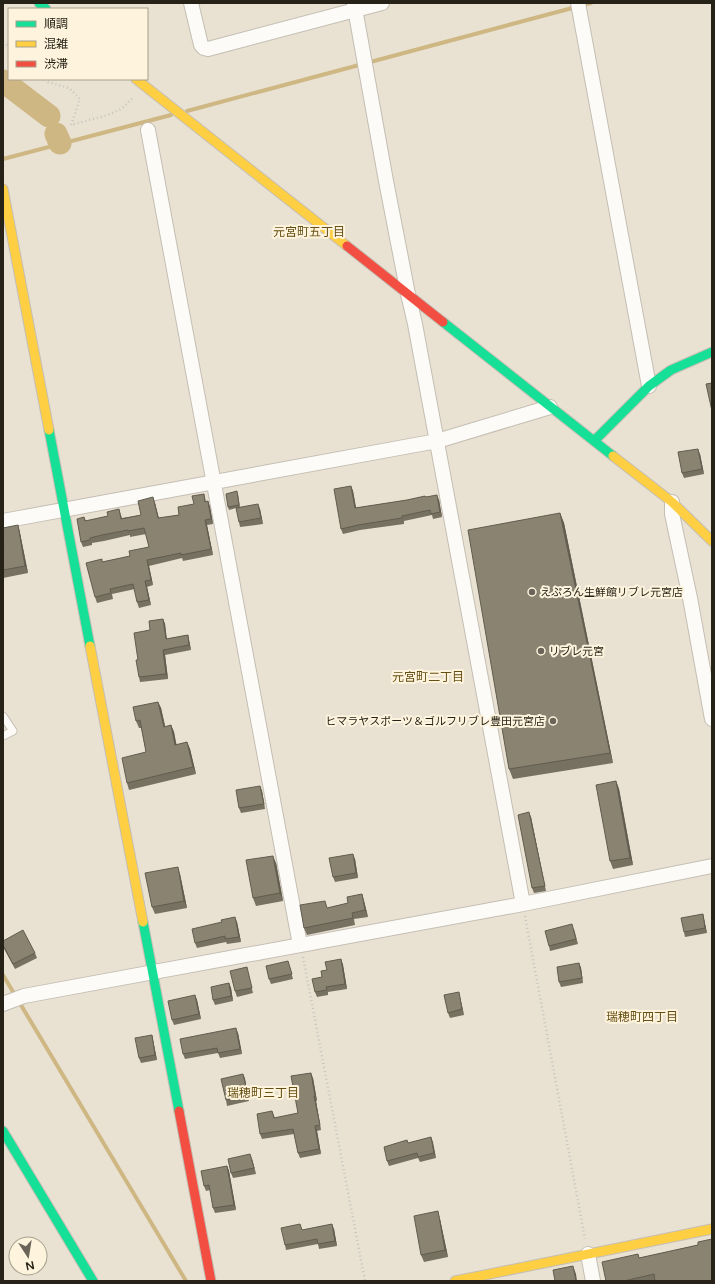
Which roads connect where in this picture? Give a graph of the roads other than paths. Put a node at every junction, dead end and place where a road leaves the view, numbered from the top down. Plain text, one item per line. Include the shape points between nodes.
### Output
1 (191, 3) edge
2 (382, 3) edge
3 (355, 7) edge
4 (578, 9) edge
5 (137, 80) edge
6 (148, 130) dead end
7 (3, 189) edge
8 (408, 294) junction
9 (712, 352) edge
10 (649, 386) junction
11 (550, 407) junction
12 (437, 441) junction
13 (594, 441) junction
14 (214, 483) junction
15 (672, 502) junction
16 (64, 510) junction
17 (3, 521) edge
18 (712, 541) edge
19 (3, 716) edge
20 (712, 719) edge
21 (3, 736) edge
22 (712, 866) edge
23 (523, 904) junction
24 (300, 945) junction
25 (153, 972) junction
26 (6, 1003) edge
27 (3, 1131) edge
28 (712, 1229) edge
29 (588, 1254) junction
30 (470, 1280) edge
31 (92, 1281) edge
32 (211, 1281) edge
33 (455, 1281) edge
34 (593, 1281) edge

1 - 3 street via 201,45 208,49
2 - 3 street
3 - 8 street
4 - 10 street
5 - 8 street
6 - 14 street
7 - 16 street
8 - 11 street
8 - 12 street
9 - 10 street via 671,370
10 - 13 street
11 - 12 street
11 - 13 street
12 - 14 street
12 - 23 street
13 - 15 street
14 - 16 street
14 - 24 street
15 - 18 street
15 - 20 street via 672,514
16 - 17 street
16 - 25 street
19 - 21 lane via 12,731
22 - 23 street
23 - 24 street
24 - 25 street
25 - 26 street via 24,996
25 - 32 street
27 - 31 street
28 - 29 street
29 - 30 street
29 - 34 street
30 - 33 street

